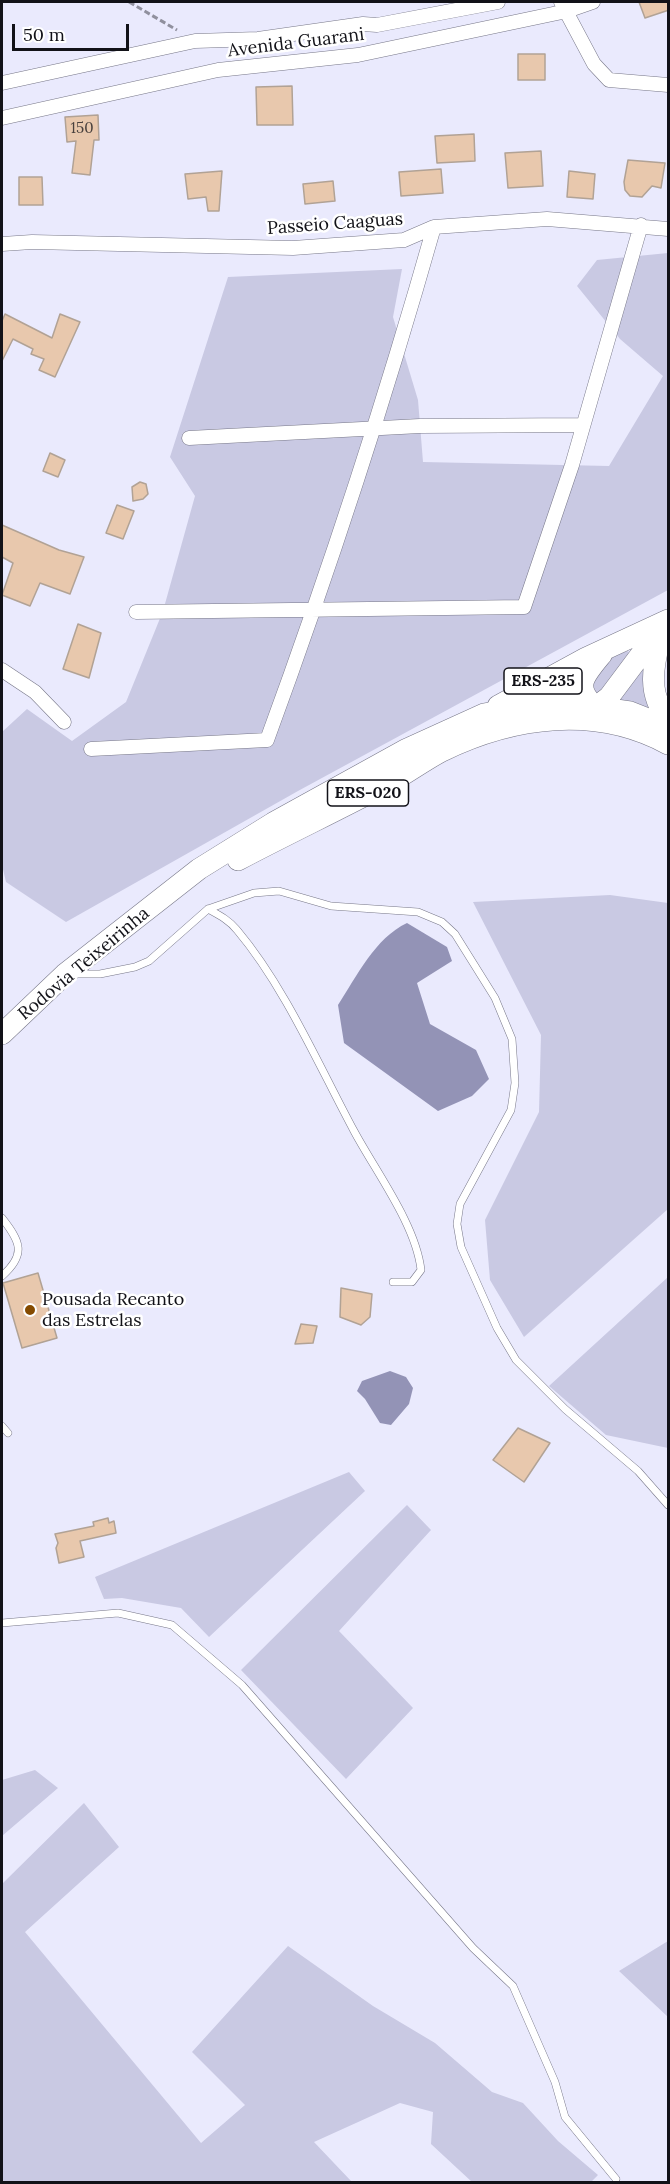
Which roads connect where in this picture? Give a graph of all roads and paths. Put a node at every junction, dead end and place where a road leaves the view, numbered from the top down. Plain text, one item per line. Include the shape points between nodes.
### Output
1 (129, 2) edge
2 (498, 2) edge
3 (593, 2) edge
4 (564, 6) edge
5 (195, 41) junction
6 (2, 83) edge
7 (669, 85) edge
8 (2, 118) edge
9 (641, 225) junction
10 (434, 227) junction
11 (669, 229) edge
12 (2, 244) edge
13 (583, 424) junction
14 (373, 428) junction
15 (189, 438) dead end
16 (314, 611) junction
17 (136, 612) dead end
18 (666, 628) edge
19 (604, 651) junction
20 (2, 670) edge
21 (595, 707) junction
22 (484, 714) junction
23 (669, 718) edge
24 (577, 719) junction
25 (64, 722) dead end
26 (621, 726) junction
27 (669, 727) edge
28 (669, 744) edge
29 (91, 749) dead end
30 (167, 895) junction
31 (208, 909) junction
32 (65, 974) junction
33 (2, 1034) edge
34 (2, 1218) edge
35 (2, 1276) edge
36 (393, 1282) dead end
37 (2, 1426) edge
38 (8, 1433) dead end
39 (669, 1505) edge
40 (2, 1623) edge
41 (616, 2179) dead end

1 - 5 path
2 - 5 street, Avenida Guarani via 377,25 258,39
3 - 4 street, Avenida Guarani
4 - 7 street via 594,64 609,80
4 - 8 street, Avenida Guarani via 358,55 218,70
5 - 6 street, Avenida Guarani
9 - 10 street, Passeio Caaguas via 547,219
9 - 11 street, Passeio Caaguas
9 - 13 street
10 - 12 street, Passeio Caaguas via 404,240 293,248
10 - 14 street
13 - 14 street
13 - 16 street via 524,607
14 - 15 street
14 - 16 street
16 - 17 street
16 - 29 street via 267,740
18 - 19 main road, ERS-235
18 - 21 main road, ERS-235 via 642,652 609,697
18 - 23 main road via 652,674 655,694
19 - 21 main road via 585,676 583,686 586,700
19 - 22 main road, ERS-235
20 - 25 street via 35,692
21 - 22 main road, Rodovia Teixeirinha / ERS-020 via 537,704
21 - 24 main road
21 - 26 main road
21 - 27 main road, Rodovia Teixeirinha / ERS-020 via 630,712
22 - 30 main road, Rodovia Teixeirinha / ERS-020 via 407,750 273,823 199,869
24 - 26 main road, Rodovia Teixeirinha / ERS-020
24 - 30 main road, Rodovia Teixeirinha / ERS-020 via 542,719 477,735
26 - 28 main road, Rodovia Teixeirinha / ERS-020
30 - 32 main road, Rodovia Teixeirinha / ERS-020
31 - 32 lane via 149,961 135,968
31 - 36 lane via 227,919 239,932 285,1000 400,1211 420,1256 421,1270 412,1282
31 - 39 lane via 254,893 279,891 331,906 418,912 442,922 455,934 495,998 512,1039 515,1083 511,1110 460,1204 457,1224 461,1246 497,1328 516,1360 564,1409 638,1471
32 - 33 main road, Rodovia Teixeirinha / ERS-020
34 - 35 lane via 18,1244 14,1265
37 - 38 lane
40 - 41 lane via 118,1613 172,1625 242,1685 473,1948 513,1986 555,2082 565,2116

